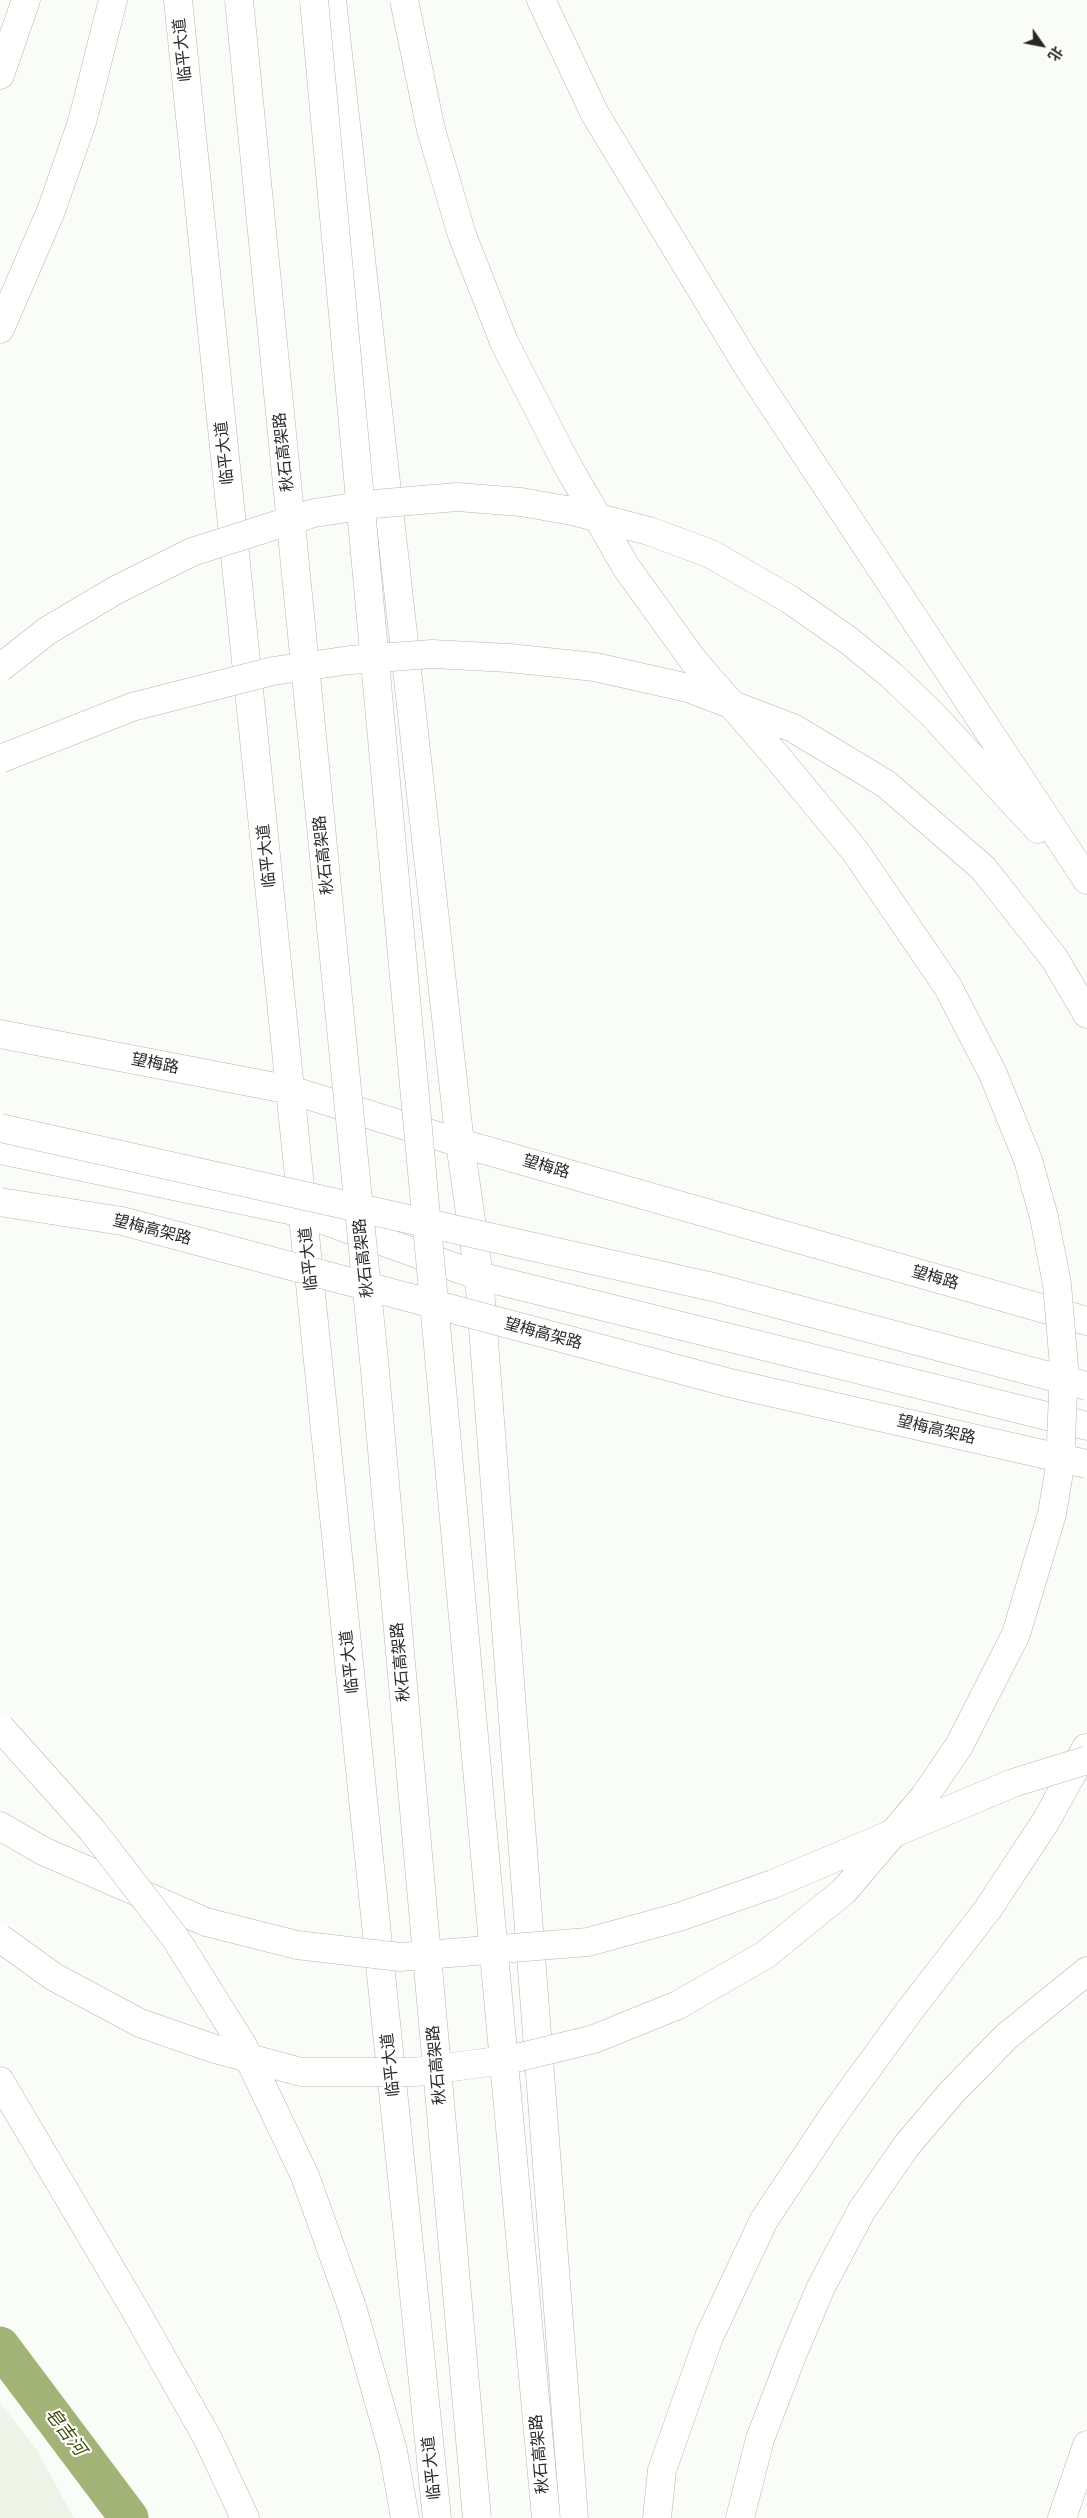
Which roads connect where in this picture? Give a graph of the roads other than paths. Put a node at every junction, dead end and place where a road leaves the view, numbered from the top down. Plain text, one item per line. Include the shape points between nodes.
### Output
1 (26, 0) edge
2 (113, 0) edge
3 (178, 0) edge
4 (239, 0) edge
5 (314, 0) edge
6 (332, 0) edge
7 (404, 0) edge
8 (540, 0) edge
9 (0, 75) edge
10 (0, 329) edge
11 (0, 668) edge
12 (0, 759) edge
13 (1087, 880) edge
14 (1087, 1014) edge
15 (0, 1034) edge
16 (291, 1090) junction
17 (0, 1128) edge
18 (460, 1143) junction
19 (0, 1150) edge
20 (0, 1202) edge
21 (304, 1213) junction
22 (478, 1276) junction
23 (1087, 1321) edge
24 (1087, 1386) edge
25 (1087, 1426) edge
26 (1087, 1464) edge
27 (0, 1726) edge
28 (1087, 1747) edge
29 (1087, 1760) edge
30 (0, 1826) edge
31 (0, 1938) edge
32 (1087, 1971) edge
33 (0, 2081) edge
34 (1087, 2445) edge
35 (245, 2518) edge
36 (405, 2518) edge
37 (437, 2518) edge
38 (477, 2518) edge
39 (546, 2518) edge
40 (574, 2518) edge
41 (657, 2518) edge
42 (740, 2518) edge
43 (1062, 2518) edge

1 - 9 main road
2 - 10 main road via 82,122 51,211
3 - 16 main road, 临平大道
4 - 38 main road, 秋石高架路, bridge via 375,1371
5 - 39 main road, 秋石高架路, bridge
6 - 18 main road
7 - 31 main road, bridge via 431,130 462,235 504,342 566,463 626,567 693,660 855,851 948,987 993,1074 1028,1160 1044,1217 1057,1284 1064,1367 1060,1466 1052,1514 1016,1634 959,1746 924,1797 844,1891 765,1955 678,2005 603,2036 512,2059 415,2072 301,2072 215,2050 140,2023 54,1977
8 - 13 main road via 595,114 745,362
11 - 13 main road, bridge via 56,626 116,590 183,556 314,513 457,497 521,502 572,511 649,532 711,554 789,599 848,640 931,713
12 - 14 main road, bridge via 132,707 273,671 350,660 432,654 509,658 595,667 688,688 793,728 886,784 983,868 1054,958
15 - 16 main road, 望梅路
16 - 18 main road, 望梅路
16 - 21 main road, 临平大道
17 - 24 main road, bridge via 713,1286
18 - 22 main road
18 - 23 main road, 望梅路
19 - 21 main road
20 - 26 main road, 望梅高架路, bridge via 122,1221 730,1384
21 - 22 main road
21 - 37 main road, 临平大道
22 - 25 main road
22 - 40 main road
27 - 36 main road, bridge via 92,1830 176,1939 243,2046 305,2176 352,2307 393,2451
28 - 41 main road via 1046,1821 988,1909 835,2113 764,2220 709,2337 662,2470
29 - 30 main road, bridge via 1013,1783 773,1884 670,1919 588,1942 400,1957 297,1945 206,1922 43,1851
32 - 42 main road via 1007,2036 952,2092 907,2145 862,2210 821,2287 793,2353 760,2439
33 - 35 main road via 208,2439
34 - 43 main road

